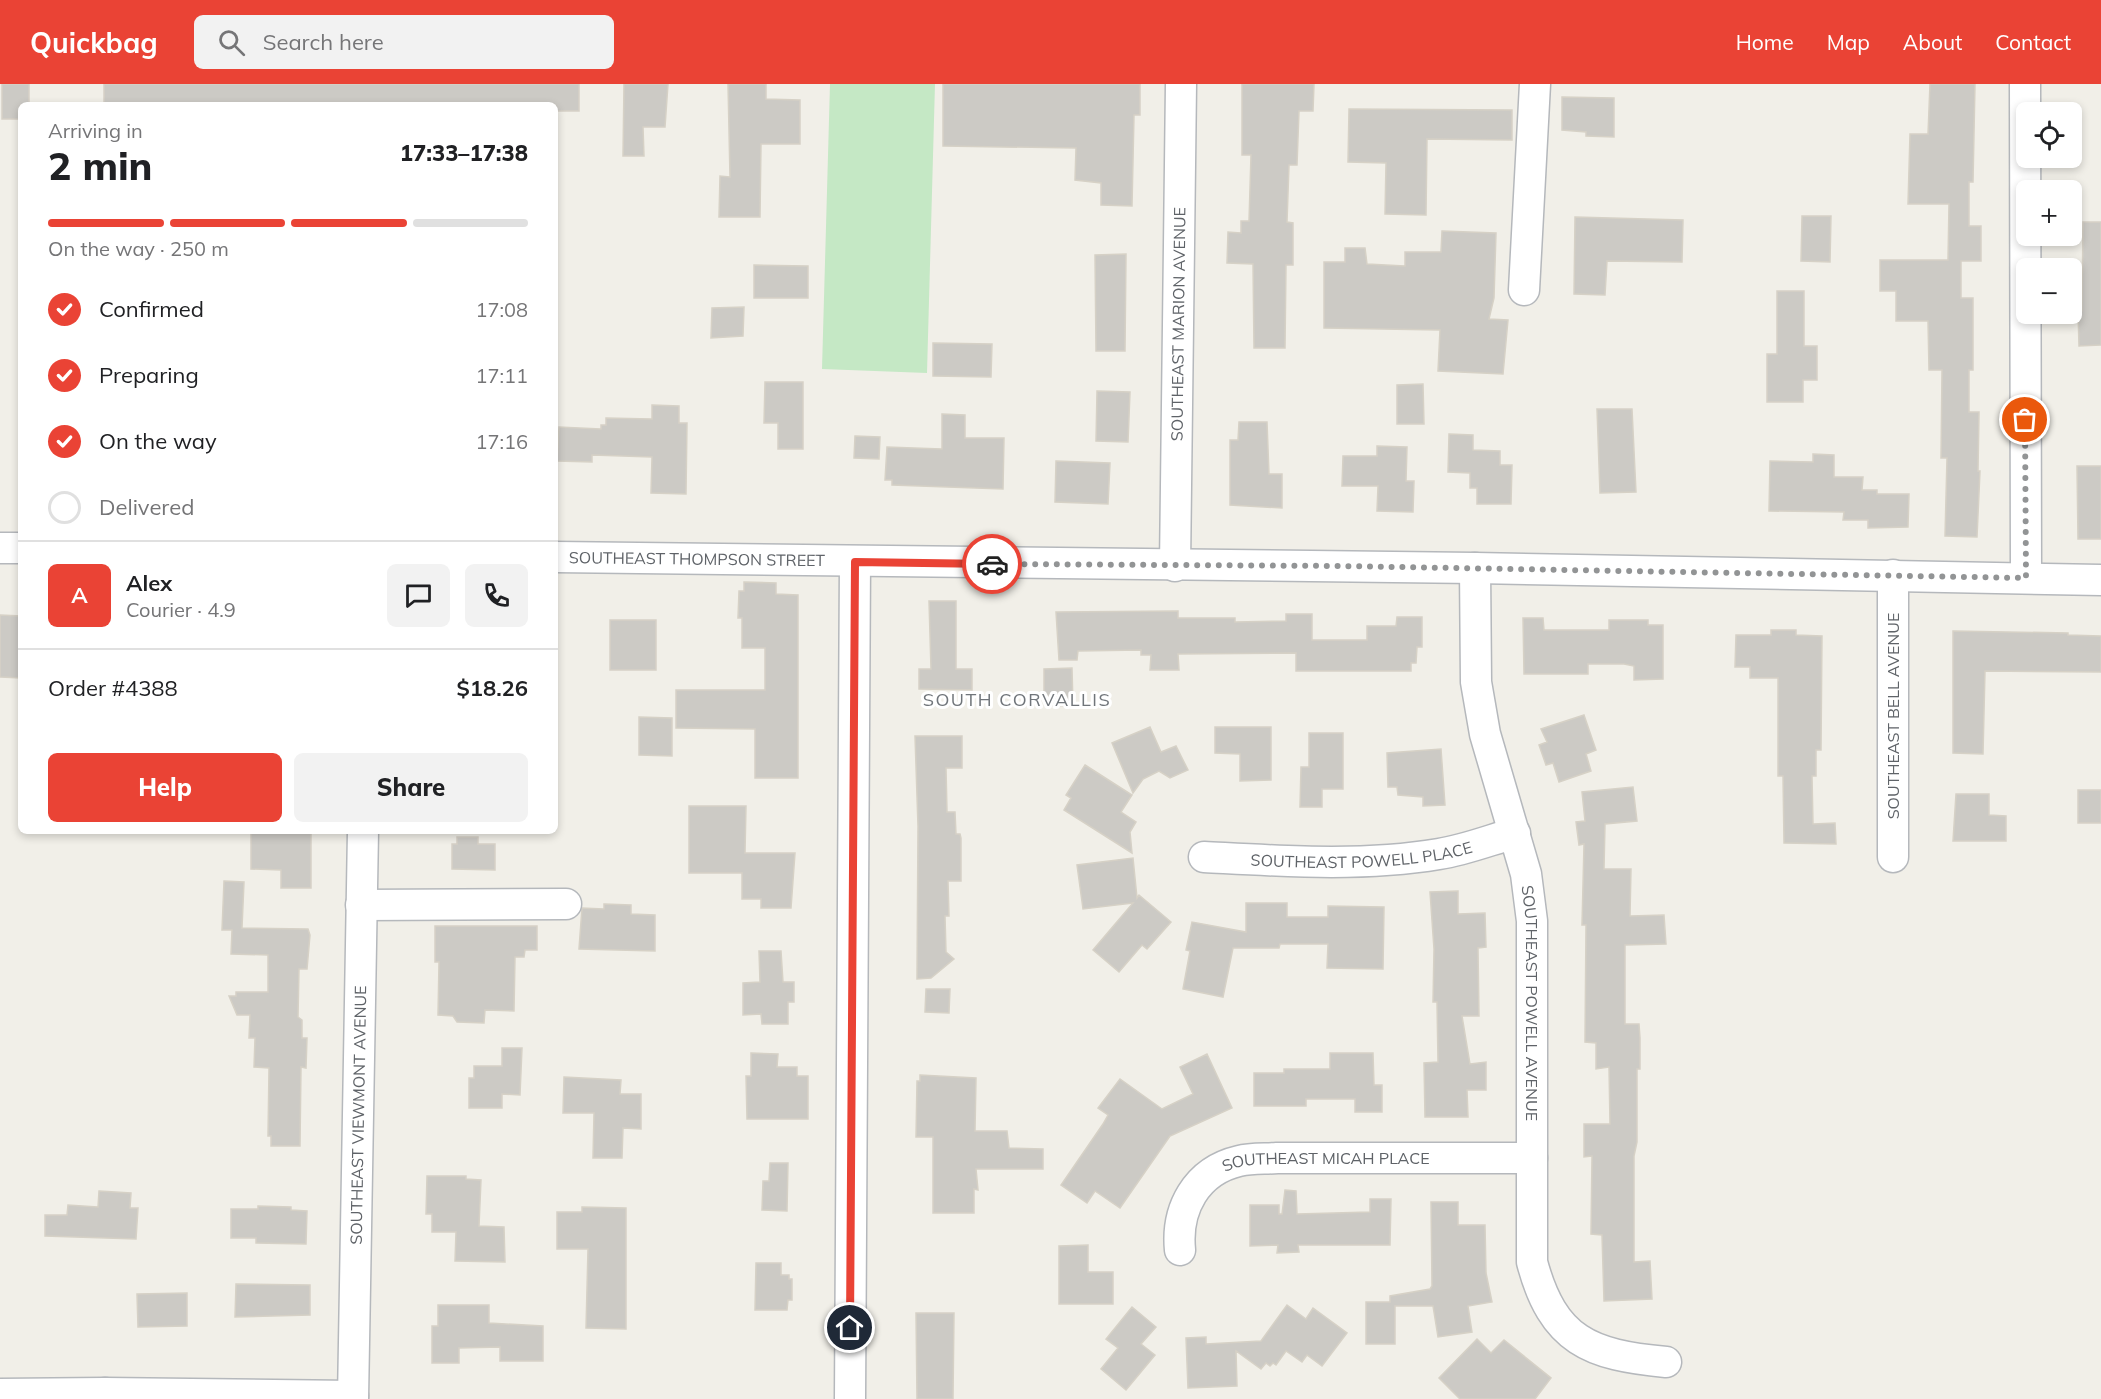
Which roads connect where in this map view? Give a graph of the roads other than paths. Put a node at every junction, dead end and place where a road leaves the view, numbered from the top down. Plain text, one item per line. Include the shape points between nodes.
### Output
1 (1181, 84) edge
2 (1534, 84) edge
3 (2025, 84) edge
4 (1524, 290) dead end
5 (0, 548) edge
6 (18, 548) edge
7 (558, 557) edge
8 (855, 562) junction
9 (1175, 566) junction
10 (1475, 568) junction
11 (1893, 575) junction
12 (2026, 578) junction
13 (2101, 580) edge
14 (1515, 833) junction
15 (363, 834) edge
16 (1204, 857) dead end
17 (1893, 857) dead end
18 (566, 904) dead end
19 (361, 905) junction
20 (1532, 1158) junction
21 (1180, 1250) dead end
22 (1666, 1362) dead end
23 (0, 1394) edge
24 (105, 1396) edge
25 (353, 1398) edge
26 (850, 1399) edge

1 - 9 street, SOUTHEAST MARION AVENUE
2 - 4 street
3 - 12 street
5 - 6 street
7 - 8 street, SOUTHEAST THOMPSON STREET
8 - 9 street, SOUTHEAST THOMPSON STREET
8 - 26 street
9 - 10 street, SOUTHEAST THOMPSON STREET
10 - 11 street, SOUTHEAST THOMPSON STREET
10 - 14 street, SOUTHEAST POWELL AVENUE via 1476,682 1485,734
11 - 12 street, SOUTHEAST THOMPSON STREET
11 - 17 street, SOUTHEAST BELL AVENUE
12 - 13 street, SOUTHEAST THOMPSON STREET
14 - 16 street, SOUTHEAST POWELL PLACE via 1441,854 1392,860
14 - 20 street, SOUTHEAST POWELL AVENUE via 1526,874 1532,921
15 - 19 street, SOUTHEAST VIEWMONT AVENUE
18 - 19 street
19 - 25 street, SOUTHEAST VIEWMONT AVENUE
20 - 21 street, SOUTHEAST MICAH PLACE via 1240,1160 1224,1166 1192,1192 1181,1218
20 - 22 street, SOUTHEAST POWELL AVENUE via 1532,1262 1553,1315 1575,1339 1604,1352
23 - 24 street
24 - 25 street

